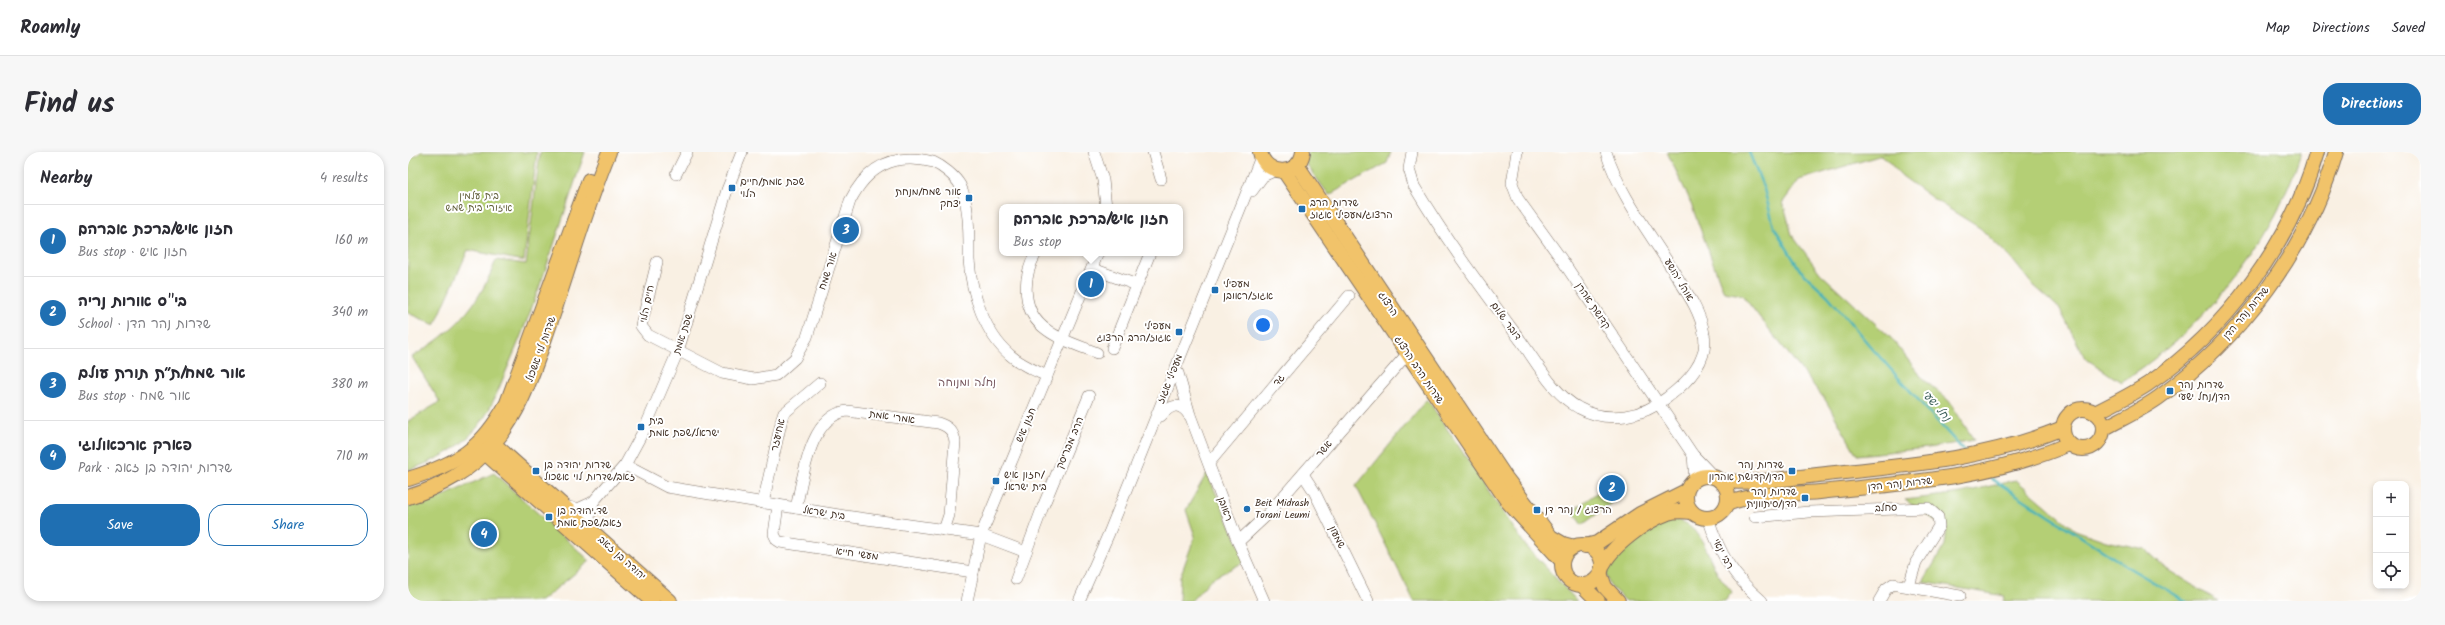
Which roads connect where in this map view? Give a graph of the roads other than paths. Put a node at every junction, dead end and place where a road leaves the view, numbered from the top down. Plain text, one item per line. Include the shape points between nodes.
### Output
1 (600, 152) edge
2 (609, 152) edge
3 (687, 152) edge
4 (742, 152) edge
5 (1094, 152) edge
6 (1152, 152) edge
7 (1412, 152) edge
8 (1517, 152) edge
9 (1606, 152) edge
10 (2317, 152) edge
11 (2336, 152) edge
12 (1261, 154) edge
13 (1294, 161) edge
14 (676, 174) dead end
15 (1161, 179) dead end
16 (1106, 204) edge
17 (1035, 256) edge
18 (1097, 256) edge
19 (1149, 256) edge
20 (657, 262) dead end
21 (1093, 268) junction
22 (1137, 285) junction
23 (1349, 296) dead end
24 (1064, 339) junction
25 (1112, 348) dead end
26 (678, 351) junction
27 (1097, 353) dead end
28 (1408, 353) junction
29 (1178, 373) junction
30 (1047, 376) junction
31 (820, 383) dead end
32 (1089, 396) dead end
33 (1659, 404) junction
34 (2095, 413) junction
35 (1190, 415) junction
36 (1161, 416) junction
37 (2062, 428) junction
38 (2103, 429) junction
39 (2069, 444) junction
40 (487, 446) junction
41 (1693, 455) junction
42 (1209, 463) junction
43 (625, 465) junction
44 (1303, 474) junction
45 (1717, 479) junction
46 (408, 480) edge
47 (1695, 480) junction
48 (1686, 491) junction
49 (408, 497) edge
50 (593, 502) junction
51 (762, 503) junction
52 (1727, 504) junction
53 (778, 505) junction
54 (564, 506) junction
55 (796, 508) junction
56 (1692, 512) junction
57 (1755, 517) dead end
58 (1708, 518) junction
59 (944, 530) junction
60 (592, 531) junction
61 (981, 535) junction
62 (1238, 542) junction
63 (1580, 546) junction
64 (1026, 552) junction
65 (1562, 561) junction
66 (1601, 570) junction
67 (973, 572) junction
68 (1016, 579) dead end
69 (1582, 586) junction
70 (1909, 586) junction
71 (1960, 596) dead end
72 (652, 601) edge
73 (670, 601) edge
74 (967, 601) edge
75 (1079, 601) edge
76 (1084, 601) edge
77 (1264, 601) edge
78 (1368, 601) edge
79 (1598, 601) edge
80 (1618, 601) edge
81 (1762, 601) edge
82 (1879, 601) edge

1 - 40 main road, שדרות לוי אשכול via 507,403
2 - 40 main road, שדרות לוי אשכול via 527,385 510,423
3 - 14 street
4 - 26 street, שפת אמת via 726,190
5 - 16 street
6 - 15 street
7 - 33 street, דובר שלום via 1409,169 1414,186 1428,210 1479,284 1565,397 1577,408 1606,417 1620,418
8 - 33 street, קדושת אהרן via 1512,184 1518,199
9 - 33 street, אוהל יהושע via 1612,172 1630,204 1693,302 1705,335 1704,350 1698,366 1676,391
10 - 34 main road, שדרות נהר הדן via 2294,214 2240,296 2183,356 2149,383
11 - 38 main road, שדרות נהר הדן via 2310,221 2272,282 2253,307 2194,370 2158,398
12 - 13 main road via 1267,165
12 - 75 street, מעפילי אגוז via 1109,533
13 - 28 main road, שדרות הרב הרצוג
13 - 29 street, מעפילי אגוז via 1263,176 1252,191
13 - 63 main road, הרצוג via 1506,478 1551,537 1563,544
17 - 24 street via 1027,279 1026,296 1031,313 1047,330
18 - 21 street, חזון איש
19 - 22 street
20 - 26 street, חיים הלוי via 641,326 648,335
21 - 22 street
21 - 24 street, חזון איש
22 - 25 street
23 - 42 street, גד
24 - 27 street
24 - 30 street, חזון איש
26 - 30 street, אור שמח via 722,373 740,378 766,378 776,375 786,367 801,350 807,337 857,186 876,165 898,154 920,155 941,166 960,185 969,231 969,262 974,291 997,341 1010,356
26 - 43 street, שפת אמת via 645,428
28 - 44 street, אשר
28 - 65 main road, שדרות הרב הרצוג via 1508,502
29 - 35 street, ראובן
29 - 36 street, מעפילי אגוז
30 - 61 street, חזון איש
31 - 51 street, אחיעזר via 783,414
32 - 64 street, הרב מבריסק
33 - 41 street, קדושת אהרן
34 - 37 main road via 2086,409 2076,410 2067,417
34 - 38 main road via 2101,420
35 - 36 street via 1177,405 1170,407
35 - 42 street, ראובן
36 - 76 street, מעפילי אגוז
37 - 39 main road
37 - 45 main road, שדרות נהר הדן via 2000,450 1935,463 1735,482
38 - 39 main road via 2098,441 2088,448
39 - 52 main road, שדרות נהר הדן via 2012,464 1947,478 1750,498
40 - 46 main road, שדרות לוי אשכול
40 - 49 main road, שדרות לוי אשכול via 448,480
40 - 54 main road, יהודה בן זאב
40 - 72 main road
41 - 45 street, קדושת אהרן
41 - 47 street, קדושת אהרן
42 - 62 street, ראובן
43 - 50 street, שפת אמת
43 - 51 street, בית ישראל via 667,487
44 - 62 street, אשר via 1267,515
44 - 78 street, שמעון via 1314,491
45 - 47 main road via 1701,477
45 - 52 main road via 1726,489
47 - 48 main road
48 - 56 main road via 1686,500
48 - 63 main road via 1640,514 1597,543
50 - 54 street via 578,509
50 - 60 street via 589,517
51 - 53 street, בית ישראל
52 - 58 main road via 1719,514
53 - 55 street, בית ישראל
53 - 67 street, מעשי חייא via 774,534 780,542
54 - 60 main road, יהודה בן זאב
55 - 59 street, בית ישראל
55 - 59 street, אמרי אמת via 810,445 820,430 840,412 938,423 952,431 955,442 949,515
56 - 58 main road
56 - 66 main road via 1668,513 1654,520 1614,549
57 - 70 street, סחלב via 1809,512 1928,508 1938,517 1939,526 1916,562
58 - 81 street, רבי ינאי via 1724,561
59 - 61 street, בית ישראל
60 - 73 main road, יהודה בן זאב
61 - 64 street, בית ישראל
61 - 67 street, חזון איש
62 - 77 street, ראובן
63 - 65 main road via 1568,550
63 - 66 main road via 1592,548 1599,555
64 - 68 street, הרב מבריסק
65 - 69 main road via 1566,578
66 - 69 main road via 1592,582
66 - 80 main road via 1605,587
67 - 74 street, חזון איש
69 - 79 main road
70 - 71 street
70 - 82 street via 1893,584 1886,589

